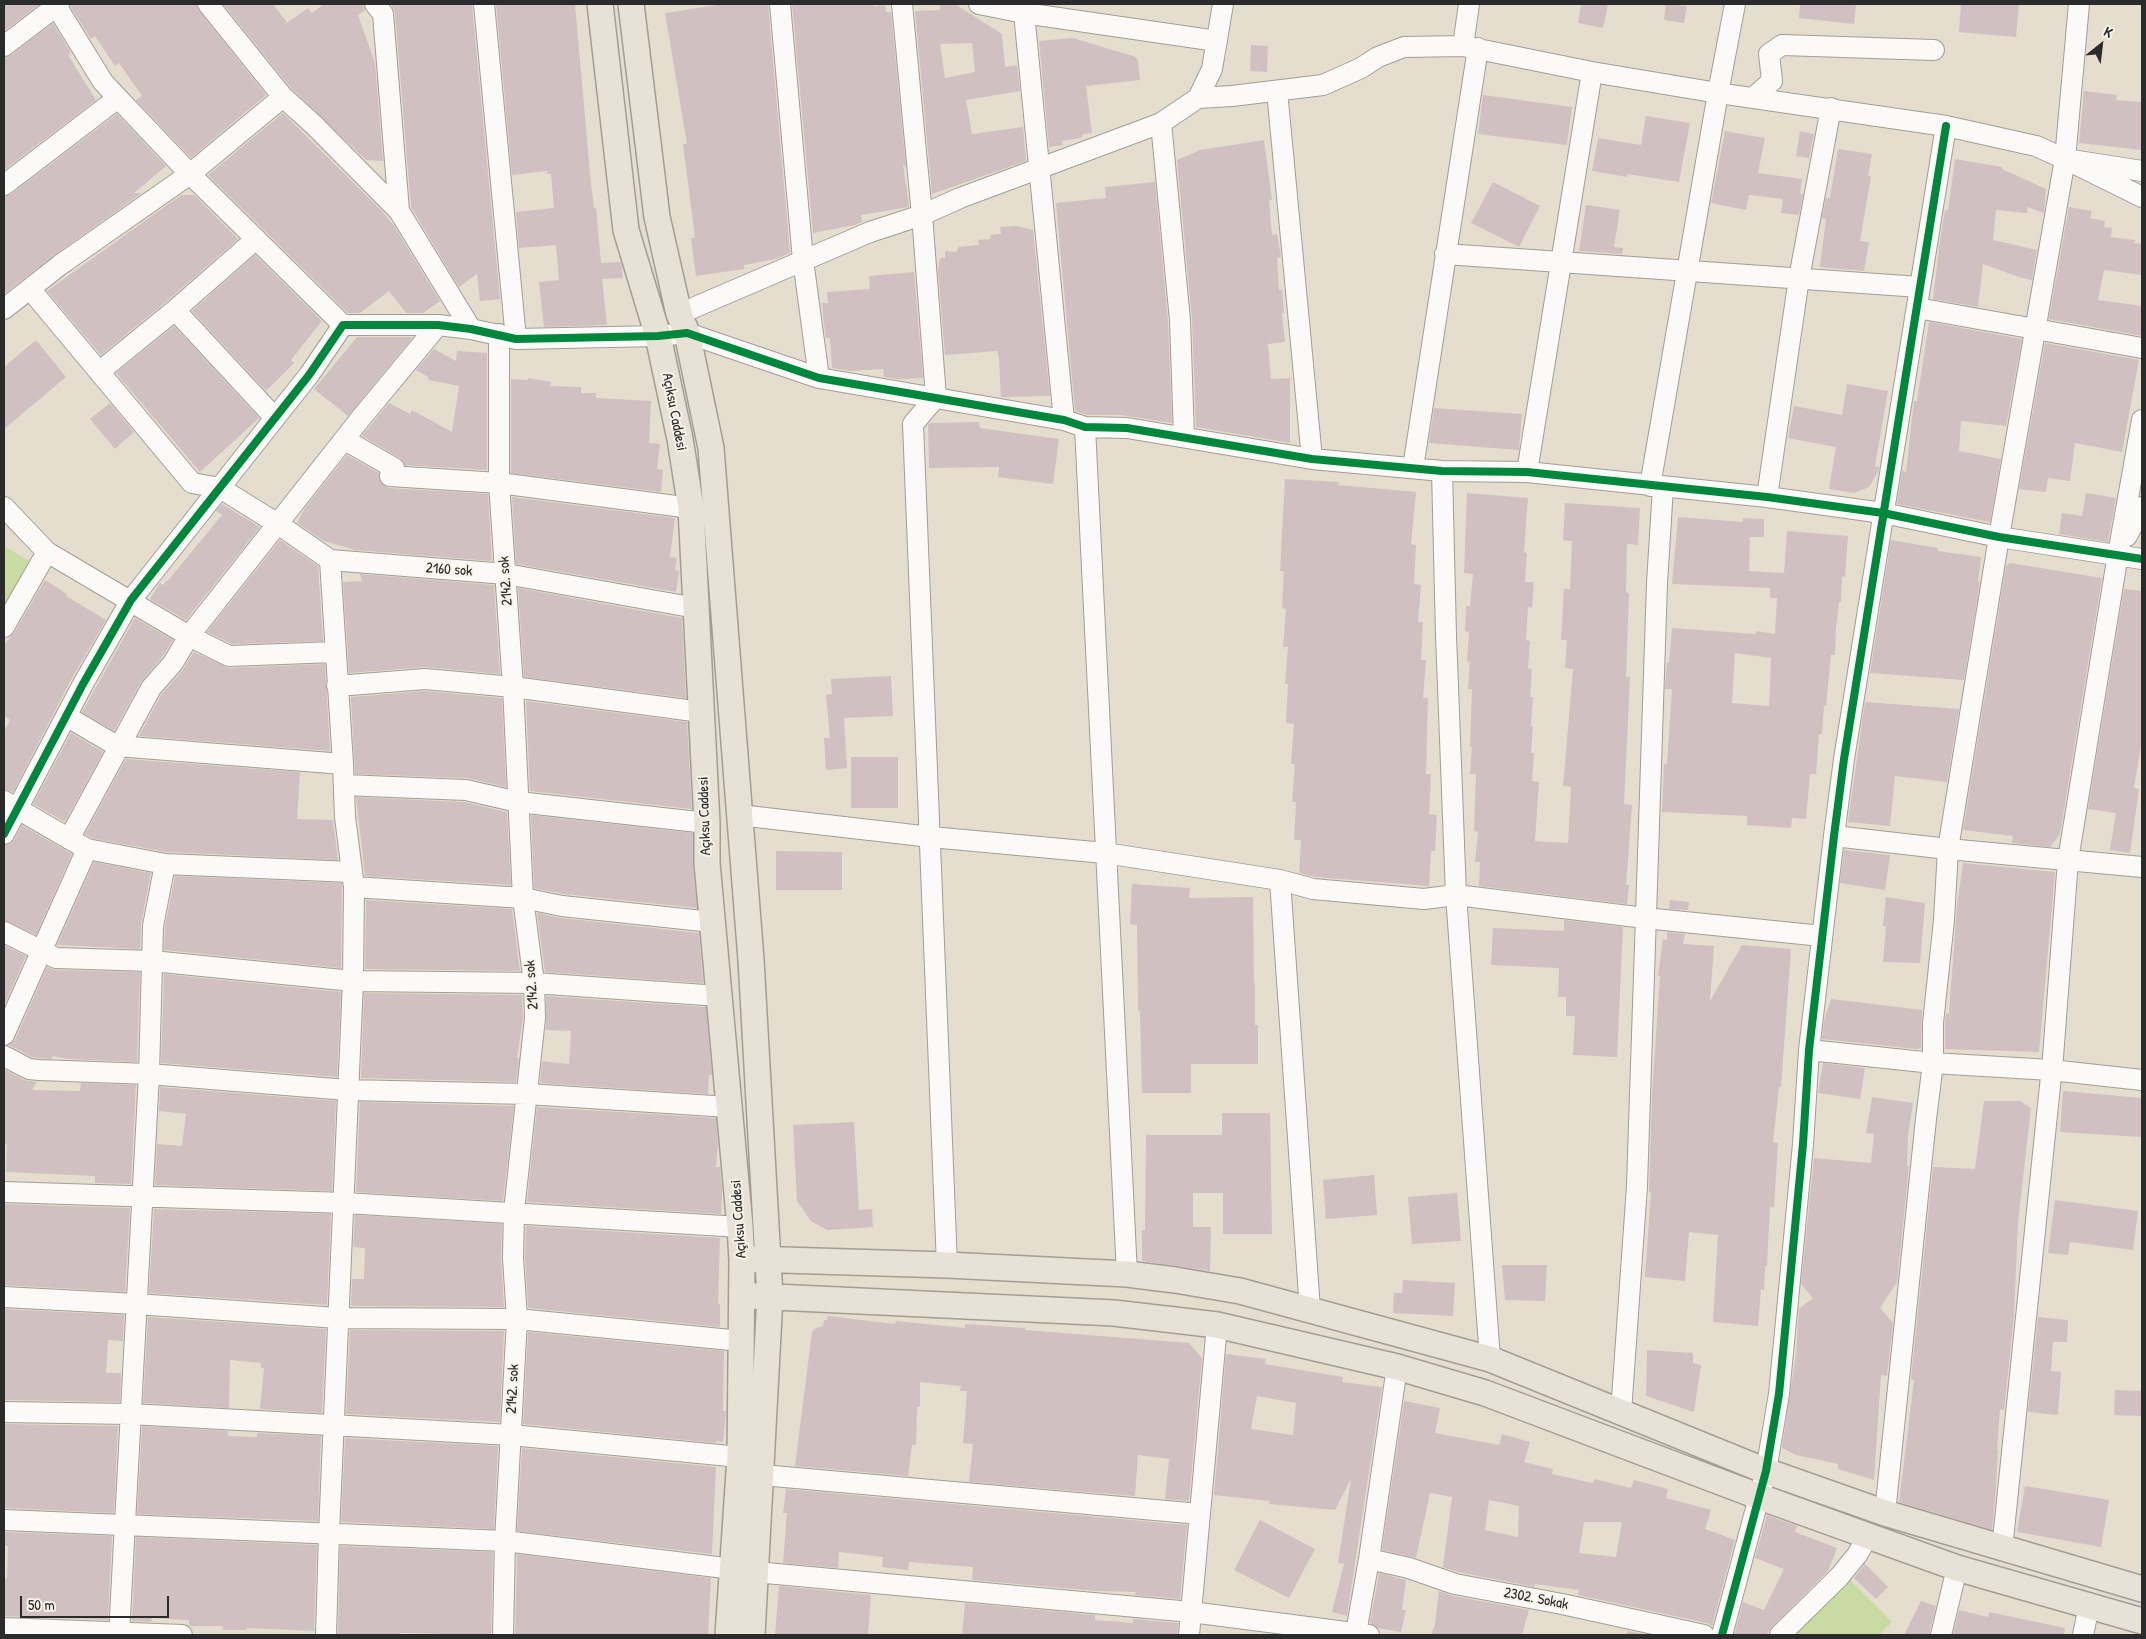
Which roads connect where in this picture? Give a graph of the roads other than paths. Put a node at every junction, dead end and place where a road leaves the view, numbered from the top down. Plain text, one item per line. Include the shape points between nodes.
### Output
1 (57, 4) edge
2 (208, 4) edge
3 (484, 4) edge
4 (600, 4) edge
5 (631, 4) edge
6 (780, 4) edge
7 (902, 4) edge
8 (982, 4) edge
9 (1223, 4) edge
10 (1469, 4) edge
11 (1736, 4) edge
12 (2079, 4) edge
13 (380, 7) edge
14 (1024, 13) junction
15 (1217, 41) junction
16 (4, 46) edge
17 (1471, 47) junction
18 (1934, 50) dead end
19 (1592, 72) junction
20 (1277, 91) junction
21 (1718, 93) junction
22 (283, 97) junction
23 (1754, 97) junction
24 (118, 98) junction
25 (1198, 98) junction
26 (1831, 108) junction
27 (1161, 123) junction
28 (1946, 126) junction
29 (2065, 159) junction
30 (1040, 168) junction
31 (2142, 171) edge
32 (190, 174) junction
33 (4, 185) edge
34 (2142, 197) edge
35 (399, 211) junction
36 (922, 215) junction
37 (256, 239) junction
38 (1446, 254) junction
39 (803, 260) junction
40 (1562, 261) junction
41 (1687, 272) junction
42 (1799, 278) junction
43 (1920, 287) junction
44 (30, 289) junction
45 (1916, 308) junction
46 (4, 309) edge
47 (175, 310) junction
48 (683, 324) junction
49 (438, 325) junction
50 (343, 326) junction
51 (471, 329) junction
52 (2036, 329) junction
53 (658, 336) junction
54 (508, 337) junction
55 (2142, 348) edge
56 (99, 372) junction
57 (820, 378) junction
58 (936, 397) junction
59 (275, 418) junction
60 (1064, 420) junction
61 (2142, 420) edge
62 (1086, 427) junction
63 (1184, 437) junction
64 (345, 440) junction
65 (1312, 459) junction
66 (1413, 468) junction
67 (1442, 471) junction
68 (1527, 472) junction
69 (499, 483) junction
70 (1656, 487) junction
71 (220, 488) junction
72 (1767, 497) junction
73 (2142, 507) edge
74 (691, 508) junction
75 (1883, 513) junction
76 (7, 518) edge
77 (278, 524) junction
78 (1999, 537) junction
79 (47, 552) junction
80 (2118, 554) junction
81 (2142, 559) edge
82 (330, 560) junction
83 (506, 574) junction
84 (131, 600) junction
85 (696, 608) junction
86 (4, 627) edge
87 (189, 636) junction
88 (335, 652) junction
89 (337, 686) junction
90 (513, 687) junction
91 (702, 712) junction
92 (66, 716) junction
93 (118, 746) junction
94 (343, 764) junction
95 (344, 785) junction
96 (518, 802) junction
97 (10, 805) edge
98 (739, 815) junction
99 (706, 823) junction
100 (4, 834) edge
101 (1834, 836) junction
102 (931, 837) junction
103 (69, 839) junction
104 (87, 849) junction
105 (1948, 850) junction
106 (1105, 853) junction
107 (2068, 860) junction
108 (165, 864) junction
109 (2142, 867) edge
110 (353, 879) junction
111 (1280, 880) junction
112 (1456, 895) junction
113 (523, 898) junction
114 (1645, 918) junction
115 (712, 922) junction
116 (4, 932) edge
117 (1822, 936) junction
118 (40, 951) junction
119 (152, 961) junction
120 (353, 981) junction
121 (534, 983) junction
122 (719, 996) junction
123 (4, 1035) edge
124 (1809, 1050) junction
125 (4, 1056) edge
126 (1934, 1063) junction
127 (2051, 1070) junction
128 (149, 1074) junction
129 (2142, 1080) edge
130 (347, 1090) junction
131 (527, 1094) junction
132 (729, 1107) junction
133 (4, 1192) edge
134 (141, 1198) junction
135 (345, 1203) junction
136 (514, 1211) junction
137 (740, 1226) junction
138 (768, 1259) junction
139 (742, 1260) junction
140 (947, 1265) junction
141 (1128, 1274) junction
142 (741, 1296) junction
143 (770, 1296) junction
144 (4, 1297) edge
145 (136, 1304) junction
146 (1310, 1310) junction
147 (338, 1318) junction
148 (517, 1319) junction
149 (1217, 1324) junction
150 (741, 1341) junction
151 (1490, 1359) junction
152 (1397, 1367) junction
153 (4, 1412) edge
154 (1621, 1412) junction
155 (132, 1414) junction
156 (334, 1426) junction
157 (511, 1435) junction
158 (740, 1457) junction
159 (1766, 1471) junction
160 (762, 1476) junction
161 (1760, 1497) junction
162 (1885, 1513) junction
163 (1200, 1514) junction
164 (4, 1520) edge
165 (126, 1525) junction
166 (329, 1533) junction
167 (1868, 1536) junction
168 (505, 1541) junction
169 (2002, 1549) junction
170 (1369, 1559) junction
171 (1957, 1568) junction
172 (744, 1570) junction
173 (2142, 1589) edge
174 (2088, 1606) junction
175 (1190, 1612) junction
176 (2142, 1621) edge
177 (4, 1628) edge
178 (1363, 1634) edge
179 (119, 1635) edge
180 (182, 1635) edge
181 (326, 1635) edge
182 (503, 1635) edge
183 (728, 1635) edge
184 (752, 1635) edge
185 (1189, 1635) edge
186 (1704, 1635) edge
187 (1722, 1635) edge
188 (1780, 1635) edge
189 (1941, 1635) edge
190 (2083, 1635) edge

1 - 16 street
1 - 24 street via 104,82
2 - 22 street
3 - 54 street, 2142. sok
4 - 53 main road, Açıksu Caddesi via 626,230
5 - 48 main road, Açıksu Caddesi via 657,217
6 - 39 street
7 - 36 street
8 - 14 street
9 - 15 street
10 - 17 street
11 - 21 street
12 - 29 street
13 - 35 street
14 - 15 street
14 - 30 street
15 - 25 street via 1212,69
17 - 19 street
17 - 20 street via 1404,47 1324,85
17 - 38 street
18 - 23 street via 1782,45 1769,54 1772,82
19 - 21 street
19 - 40 street
20 - 25 street
20 - 65 street
21 - 23 street
21 - 41 street
22 - 32 street
22 - 35 street
23 - 26 street
24 - 32 street
24 - 33 street
25 - 27 street
26 - 28 street
26 - 42 street
27 - 30 street
27 - 63 street via 1180,320
28 - 29 street via 2036,146
28 - 43 street
29 - 31 street
29 - 34 street
29 - 52 street
30 - 36 street
30 - 60 street
32 - 37 street
32 - 44 street
35 - 51 street
36 - 39 street
36 - 58 street
37 - 47 street
37 - 50 street
38 - 40 street
38 - 66 street
39 - 48 street
39 - 57 street
40 - 41 street
40 - 68 street
41 - 42 street
41 - 70 street
42 - 43 street
42 - 72 street
43 - 45 street
44 - 46 street
44 - 56 street
45 - 52 street
45 - 75 street
47 - 56 street
47 - 59 street
48 - 53 street
48 - 57 street
48 - 98 main road, Açıksu Caddesi via 711,448
49 - 50 street
49 - 51 street
49 - 64 street
50 - 59 street
51 - 54 street
52 - 55 street
52 - 78 street
53 - 54 street
53 - 74 main road, Açıksu Caddesi
54 - 69 street, 2142. sok
56 - 71 street via 192,484
57 - 58 street
58 - 60 street
58 - 102 street via 913,424
59 - 71 street
60 - 62 street
61 - 80 street
62 - 63 street via 1127,428
62 - 106 street
63 - 65 street
64 - 69 street via 394,468 390,476
64 - 77 street
65 - 66 street
66 - 67 street
67 - 68 street
67 - 112 street
68 - 70 street
69 - 74 street
69 - 83 street, 2142. sok
70 - 72 street
70 - 114 street via 1657,583
71 - 77 street
71 - 84 street
72 - 75 street
73 - 80 street
74 - 85 main road, Açıksu Caddesi
75 - 78 street
75 - 101 street
76 - 79 street
77 - 82 street
77 - 87 street
78 - 80 street
78 - 105 street
79 - 84 street
79 - 86 street
80 - 81 street
80 - 107 street
82 - 83 street, 2160 sok
82 - 88 street
83 - 85 street, 2160 sok
83 - 90 street, 2142. sok
84 - 87 street
84 - 92 street
85 - 91 main road, Açıksu Caddesi
87 - 88 street via 229,656
87 - 93 street via 173,663 151,688
88 - 89 street
89 - 90 street via 425,679
89 - 94 street
90 - 91 street
90 - 96 street, 2142. sok
91 - 99 main road, Açıksu Caddesi
92 - 93 street
92 - 97 street
93 - 94 street
93 - 103 street
94 - 95 street
95 - 96 street via 466,790
95 - 110 street
96 - 99 street
96 - 113 street, 2142. sok
97 - 100 street
97 - 103 street
98 - 102 street
98 - 138 main road, Açıksu Caddesi
99 - 115 main road, Açıksu Caddesi
101 - 105 street
101 - 117 street
102 - 106 street
102 - 140 street
103 - 104 street
104 - 108 street
104 - 118 street
105 - 107 street
105 - 126 street via 1933,1023
106 - 111 street
106 - 141 street
107 - 109 street
107 - 127 street
108 - 110 street
108 - 119 street via 153,926
110 - 113 street
110 - 120 street
111 - 112 street via 1313,889 1415,898
111 - 146 street
112 - 114 street
112 - 151 street
113 - 115 street via 562,906
113 - 121 street, 2142. sok
114 - 117 street
114 - 154 street via 1637,1186
115 - 122 main road, Açıksu Caddesi
116 - 118 street
117 - 124 street
118 - 119 street via 56,958
118 - 123 street
119 - 120 street
119 - 128 street
120 - 121 street
120 - 130 street
121 - 122 street
121 - 131 street, 2142. sok via 535,1018
122 - 132 main road, Açıksu Caddesi
124 - 126 street
124 - 159 street via 1786,1333
125 - 128 street via 29,1069
126 - 127 street
126 - 162 street
127 - 129 street
127 - 169 street
128 - 130 street
128 - 134 street
130 - 131 street
130 - 135 street
131 - 132 street
131 - 136 street, 2142. sok
132 - 137 main road, Açıksu Caddesi
133 - 134 street
134 - 135 street
134 - 145 street
135 - 136 street
135 - 147 street
136 - 137 street
136 - 148 street, 2142. sok
137 - 139 main road, Açıksu Caddesi
138 - 139 main road
138 - 140 main road
138 - 143 main road, Açıksu Caddesi
139 - 142 main road, Açıksu Caddesi
140 - 141 main road
141 - 146 main road via 1240,1291
142 - 143 main road
142 - 150 main road, Açıksu Caddesi
143 - 149 main road via 1114,1312
143 - 160 main road, Açıksu Caddesi
144 - 145 street
145 - 147 street
145 - 155 street
146 - 151 main road
147 - 148 street
147 - 156 street
148 - 150 street
148 - 157 street, 2142. sok
149 - 152 main road
149 - 163 street
150 - 158 main road, Açıksu Caddesi
151 - 154 main road
152 - 161 main road via 1485,1393
152 - 170 street
153 - 155 street
154 - 159 main road
155 - 156 street
155 - 165 street
156 - 157 street
156 - 166 street
157 - 158 street
157 - 168 street, 2142. sok
158 - 172 main road, Açıksu Caddesi
159 - 161 street
159 - 162 main road
160 - 163 street
160 - 172 main road, Açıksu Caddesi
161 - 167 main road
161 - 187 street
162 - 169 main road
163 - 175 street
164 - 165 street
165 - 166 street
165 - 179 street
166 - 168 street
166 - 181 street
167 - 171 main road
167 - 188 street via 1839,1577
168 - 172 street
168 - 182 street, 2142. sok
169 - 173 main road
170 - 178 street
170 - 186 street, 2302. Sokak via 1409,1568 1455,1584
171 - 174 main road
171 - 189 street
172 - 175 street
172 - 183 main road, Açıksu Caddesi
172 - 184 main road, Açıksu Caddesi
174 - 176 main road
174 - 190 street
175 - 178 street
175 - 185 street
177 - 179 street
179 - 180 street

